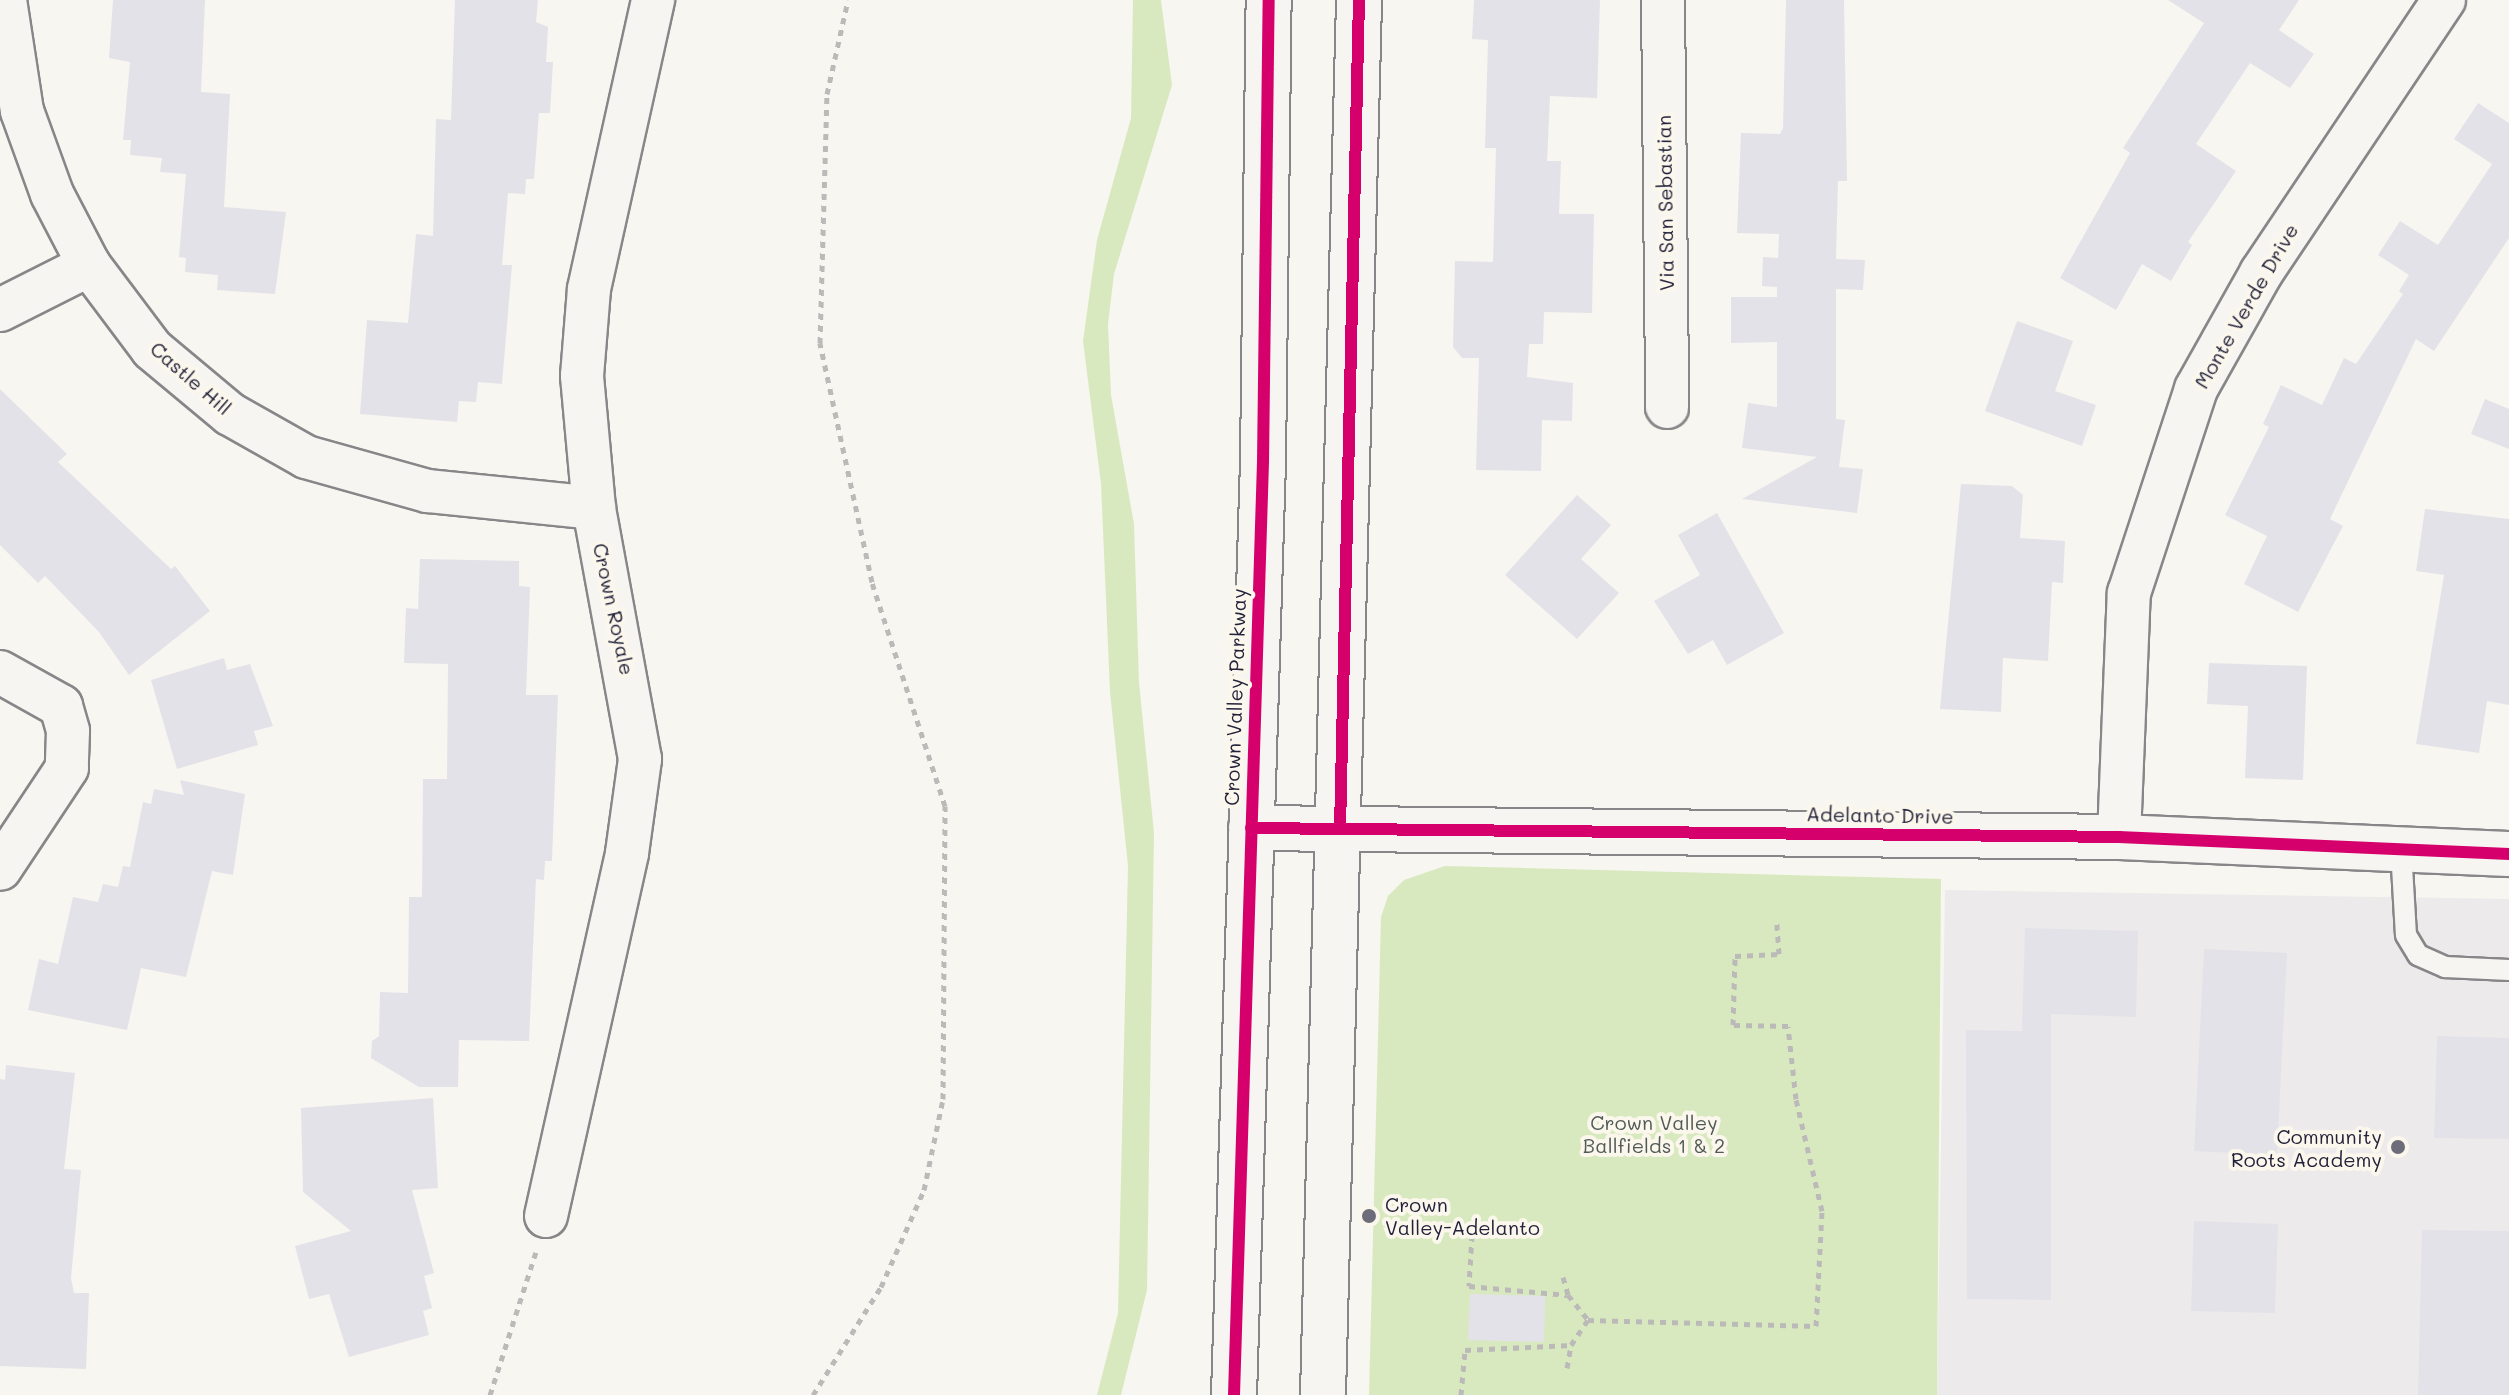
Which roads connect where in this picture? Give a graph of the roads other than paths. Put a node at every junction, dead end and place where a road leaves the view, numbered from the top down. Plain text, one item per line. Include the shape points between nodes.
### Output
1 (5, 0) edge
2 (653, 0) edge
3 (1269, 0) edge
4 (1359, 0) edge
5 (1663, 0) edge
6 (2444, 0) edge
7 (89, 265) junction
8 (0, 310) edge
9 (1667, 407) dead end
10 (594, 508) junction
11 (0, 672) edge
12 (1251, 828) junction
13 (1340, 829) junction
14 (2119, 837) junction
15 (2401, 849) junction
16 (2509, 854) edge
17 (0, 869) edge
18 (2509, 970) edge
19 (546, 1216) road end
20 (1234, 1395) edge
21 (1323, 1395) edge

1 - 7 street, Castle Hill via 22,111 52,194
2 - 10 street, Crown Royale via 589,289 582,376
3 - 12 main road, Crown Valley Parkway
4 - 13 main road
5 - 9 street, Via San Sebastian
6 - 14 street, Monte Verde Drive via 2261,273 2196,389 2129,593
7 - 8 street
7 - 10 street, Castle Hill via 152,349 230,414 306,457 428,491
10 - 19 street, Crown Royale via 627,660 640,759 627,853
11 - 17 street via 61,706 68,731 67,768
12 - 13 main road, Adelanto Drive
12 - 20 main road, Crown Valley Parkway
13 - 14 main road, Adelanto Drive
13 - 21 main road
14 - 15 main road, Adelanto Drive
15 - 16 main road, Adelanto Drive
15 - 18 lane via 2406,935 2418,955 2445,967

